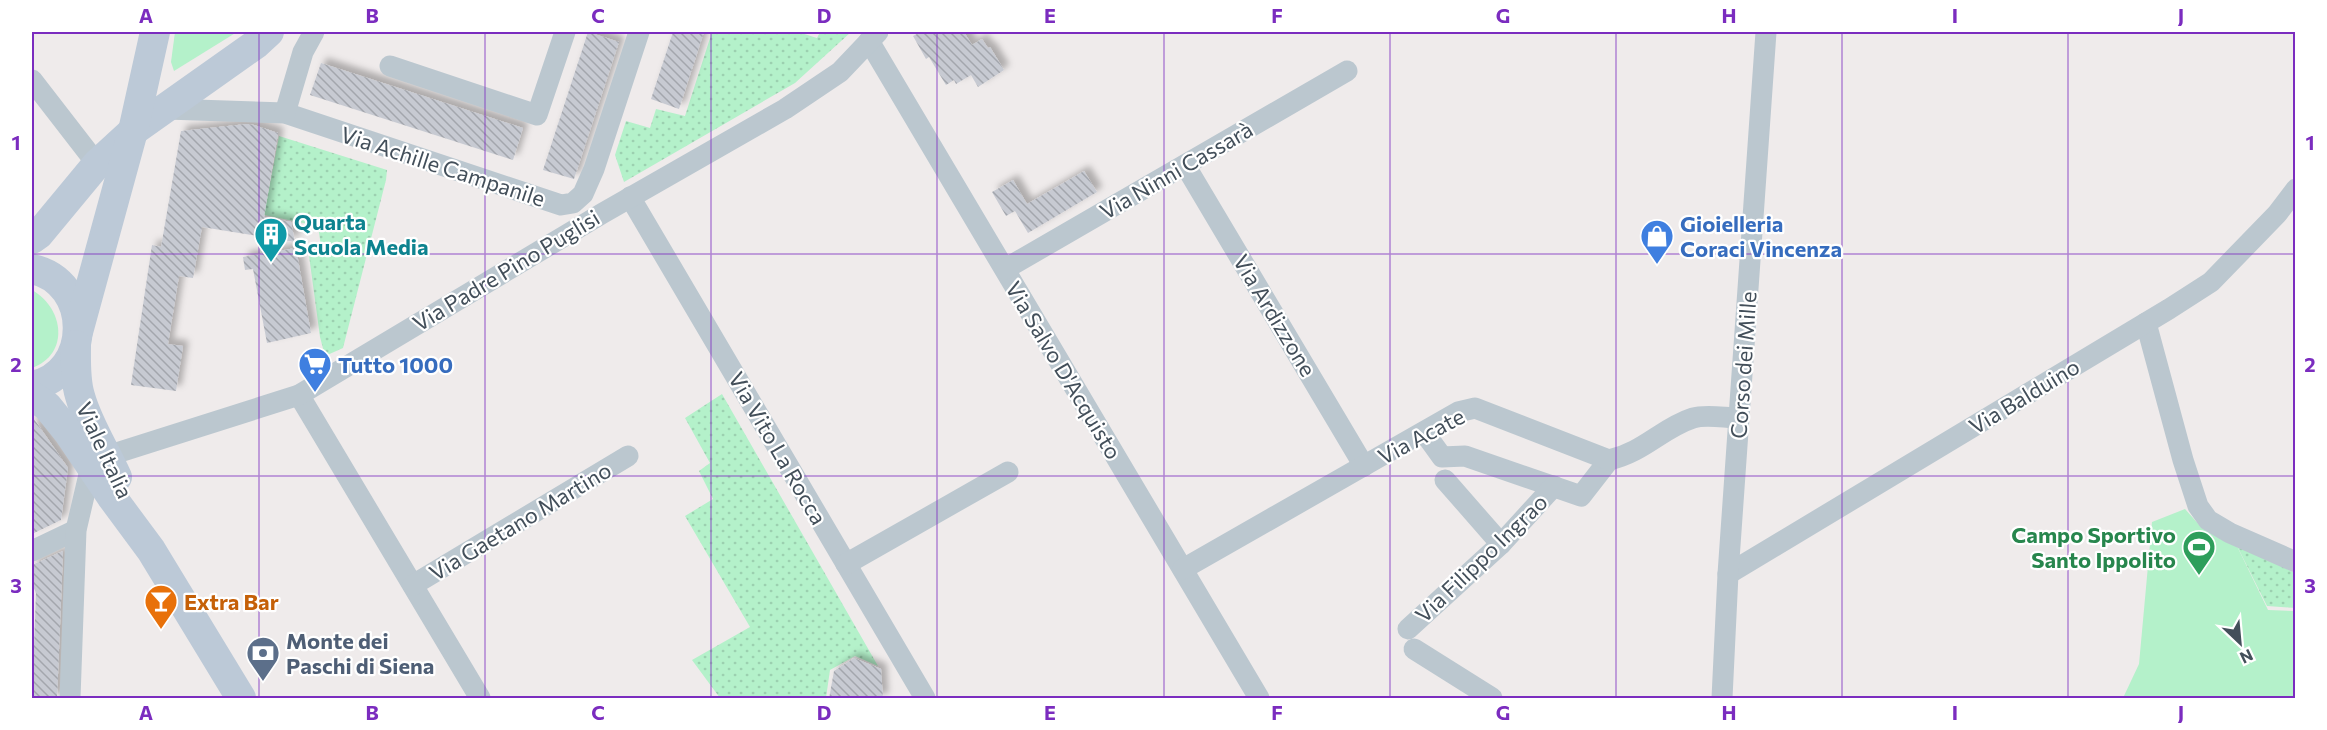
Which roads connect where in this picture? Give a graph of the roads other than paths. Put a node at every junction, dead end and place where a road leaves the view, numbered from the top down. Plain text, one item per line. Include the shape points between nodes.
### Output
1 (154, 32) edge
2 (269, 32) edge
3 (314, 32) edge
4 (566, 32) edge
5 (637, 32) edge
6 (1766, 32) edge
7 (873, 36) edge
8 (390, 66) dead end
9 (1347, 71) dead end
10 (32, 80) edge
11 (166, 109) junction
12 (285, 113) junction
13 (133, 131) junction
14 (97, 164) junction
15 (1185, 165) junction
16 (2295, 189) edge
17 (630, 197) junction
18 (32, 240) edge
19 (32, 269) edge
20 (1005, 270) junction
21 (2146, 323) junction
22 (77, 339) junction
23 (32, 386) edge
24 (299, 394) junction
25 (32, 396) edge
26 (1739, 418) junction
27 (1424, 432) junction
28 (628, 456) dead end
29 (1609, 460) junction
30 (99, 461) junction
31 (1364, 466) junction
32 (1008, 472) dead end
33 (1445, 480) dead end
34 (1554, 486) junction
35 (76, 530) junction
36 (1501, 544) junction
37 (32, 551) edge
38 (2295, 562) edge
39 (846, 564) junction
40 (1182, 569) junction
41 (1728, 574) junction
42 (413, 585) junction
43 (1408, 629) dead end
44 (1414, 650) dead end
45 (70, 699) edge
46 (241, 699) edge
47 (480, 699) edge
48 (925, 699) edge
49 (1259, 699) edge
50 (1492, 699) edge
51 (1722, 699) edge

1 - 13 street
2 - 11 street
3 - 12 street via 303,52
4 - 8 street via 537,115
5 - 12 street, Via Achille Campanile via 594,169 583,194 573,203 561,205
6 - 26 street, Corso dei Mille
7 - 17 street, Via Padre Pino Puglisi via 840,72 785,109
7 - 20 street, Via Salvo D'Acquisto
9 - 15 street, Via Ninni Cassarà
10 - 14 street
11 - 12 street, Via Achille Campanile
11 - 13 street
13 - 14 street
13 - 22 street
14 - 18 street
15 - 20 street, Via Ninni Cassarà
15 - 31 street, Via Ardizzone
16 - 21 street, Via Balduino via 2277,214 2211,282
17 - 24 street, Via Padre Pino Puglisi
17 - 39 street, Via Vito La Rocca
19 - 22 street via 57,280 69,295 77,313
20 - 40 street, Via Salvo D'Acquisto
21 - 38 street via 2198,506 2208,520 2230,533
21 - 41 street, Via Balduino
22 - 23 street via 68,362 55,376
22 - 30 street, Viale Italia via 76,376
24 - 30 street, Via Padre Pino Puglisi
24 - 42 street, Via Gaetano Martino
25 - 30 street, Viale Italia via 47,406
26 - 29 street via 1695,418 1626,456
26 - 41 street, Corso dei Mille
27 - 29 street, Via Acate via 1458,412 1475,408
27 - 31 street, Via Acate
27 - 34 street via 1442,457 1465,456
28 - 42 street, Via Gaetano Martino
29 - 34 street via 1581,495
30 - 35 street
30 - 46 street, Viale Italia
31 - 40 street, Via Acate
32 - 39 street
33 - 36 street
34 - 36 street, Via Filippo Ingrao
35 - 37 street
35 - 45 street
36 - 43 street, Via Filippo Ingrao
39 - 48 street, Via Vito La Rocca
40 - 49 street, Via Salvo D'Acquisto
41 - 51 street, Corso dei Mille
42 - 47 street, Via Gaetano Martino
44 - 50 street

